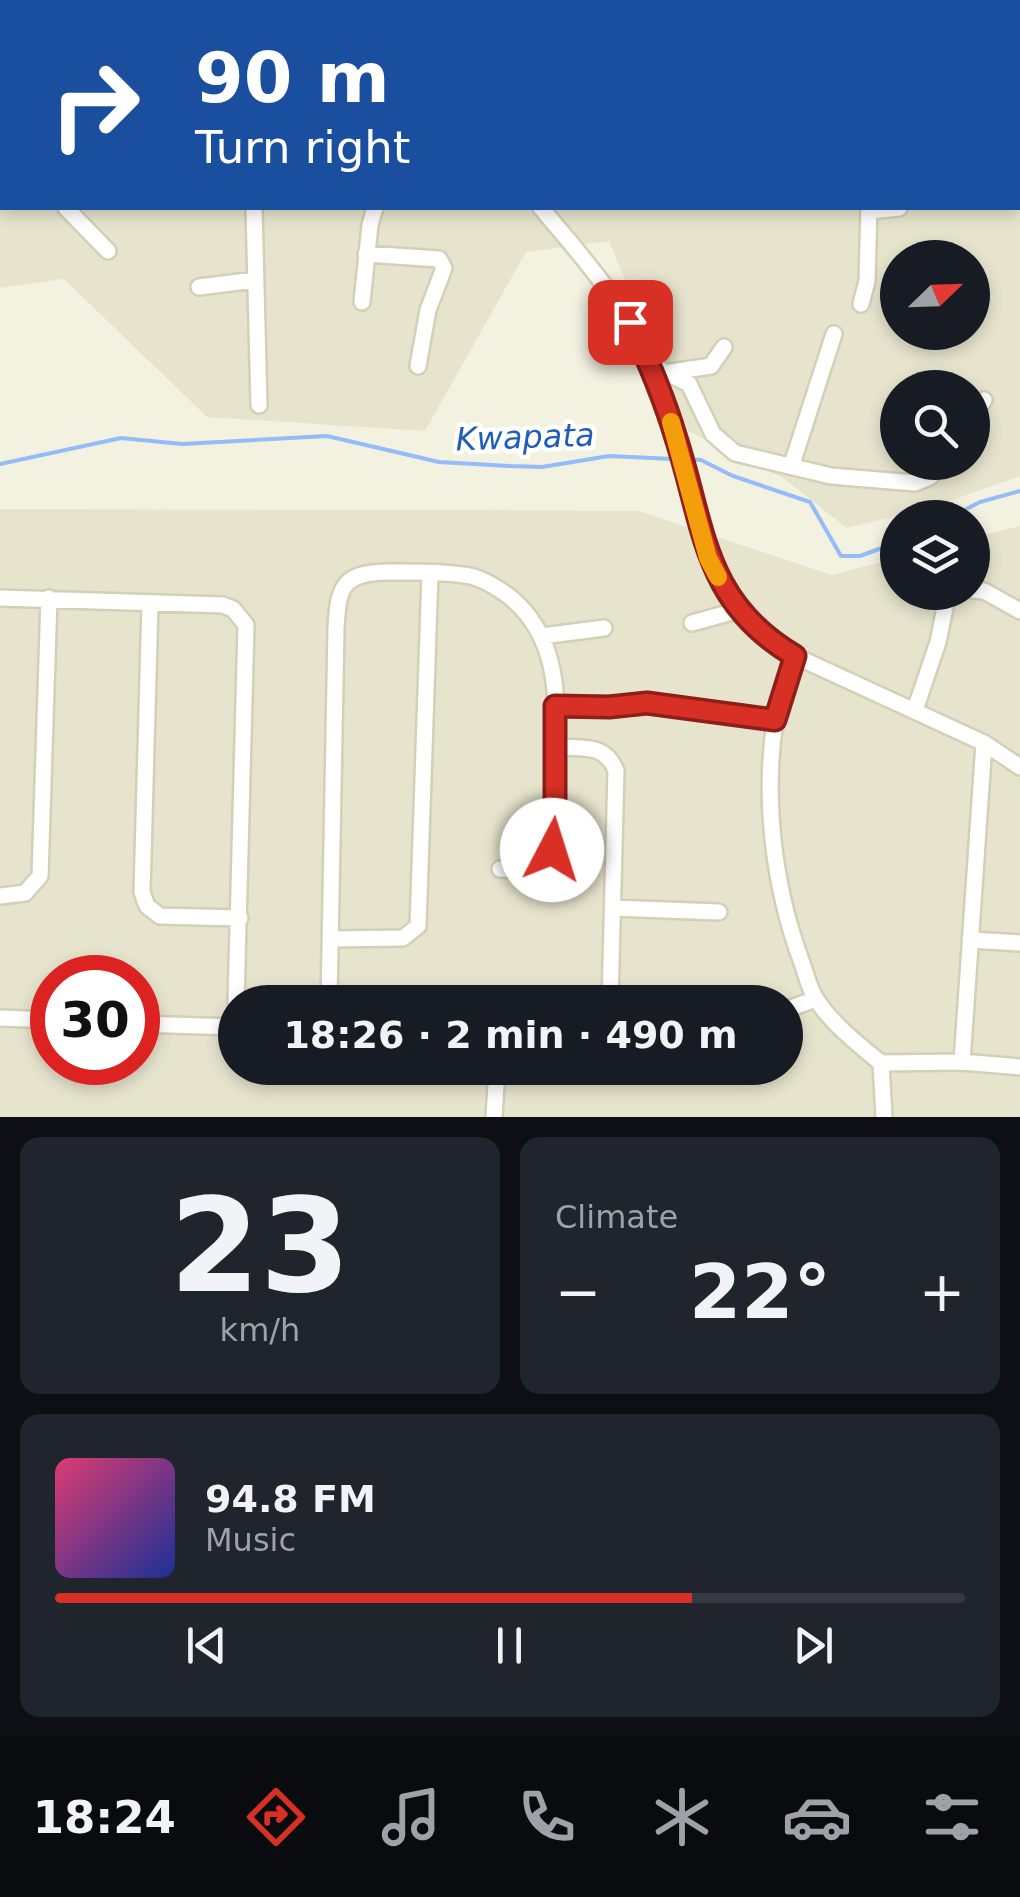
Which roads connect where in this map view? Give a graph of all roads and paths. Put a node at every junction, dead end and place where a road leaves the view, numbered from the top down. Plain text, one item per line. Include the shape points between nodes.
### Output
1 (68, 210) edge
2 (254, 210) edge
3 (376, 210) edge
4 (543, 210) edge
5 (869, 210) edge
6 (108, 251) dead end
7 (366, 254) junction
8 (255, 280) junction
9 (199, 287) dead end
10 (362, 302) dead end
11 (861, 304) dead end
12 (834, 334) dead end
13 (724, 347) dead end
14 (650, 365) junction
15 (418, 366) dead end
16 (671, 372) junction
17 (259, 405) dead end
18 (792, 464) junction
19 (924, 480) edge
20 (430, 574) junction
21 (990, 594) edge
22 (0, 598) edge
23 (49, 598) junction
24 (150, 604) junction
25 (740, 610) junction
26 (945, 610) edge
27 (1020, 612) edge
28 (692, 622) dead end
29 (604, 628) dead end
30 (542, 636) junction
31 (795, 656) junction
32 (555, 706) junction
33 (916, 710) junction
34 (775, 720) junction
35 (984, 743) junction
36 (556, 747) junction
37 (1020, 766) edge
38 (500, 869) dead end
39 (0, 896) edge
40 (613, 908) junction
41 (719, 912) dead end
42 (240, 918) junction
43 (332, 939) junction
44 (970, 940) junction
45 (1020, 943) edge
46 (237, 985) edge
47 (329, 985) edge
48 (611, 985) edge
49 (816, 999) junction
50 (803, 1004) edge
51 (0, 1018) edge
52 (30, 1019) edge
53 (160, 1025) edge
54 (218, 1027) edge
55 (962, 1062) junction
56 (881, 1063) junction
57 (1020, 1066) edge
58 (496, 1085) edge
59 (494, 1117) edge
60 (884, 1117) edge

1 - 6 street
2 - 8 street
3 - 7 street
4 - 14 street via 622,311
5 - 11 street
7 - 10 street
7 - 15 street via 442,262
8 - 9 street
8 - 17 street
12 - 18 street
13 - 16 street via 710,366
14 - 16 street
14 - 25 street via 708,558
16 - 18 street via 692,388 713,434 735,453
18 - 19 street via 832,476
20 - 30 street via 486,582 524,610
20 - 43 street via 418,926 402,938
20 - 43 street via 364,574 342,586 337,600
21 - 27 street
22 - 23 street
23 - 24 street
23 - 39 street via 40,876 25,893
24 - 42 street via 224,605 246,626
24 - 42 street via 142,892 160,916
25 - 28 street
25 - 31 street
26 - 33 street
29 - 30 street
30 - 32 street via 552,658
31 - 33 street
31 - 34 street
32 - 34 street via 647,703
32 - 36 street
33 - 35 street
34 - 49 street via 778,884
35 - 37 street
35 - 44 street
36 - 38 street via 555,834 547,860 527,870
36 - 40 street via 598,750 616,772
40 - 41 street
40 - 48 street
42 - 46 street
43 - 47 street
44 - 45 street
44 - 55 street
49 - 50 street
49 - 56 street
51 - 52 street
53 - 54 street
55 - 56 street
55 - 57 street
56 - 60 street
58 - 59 street

